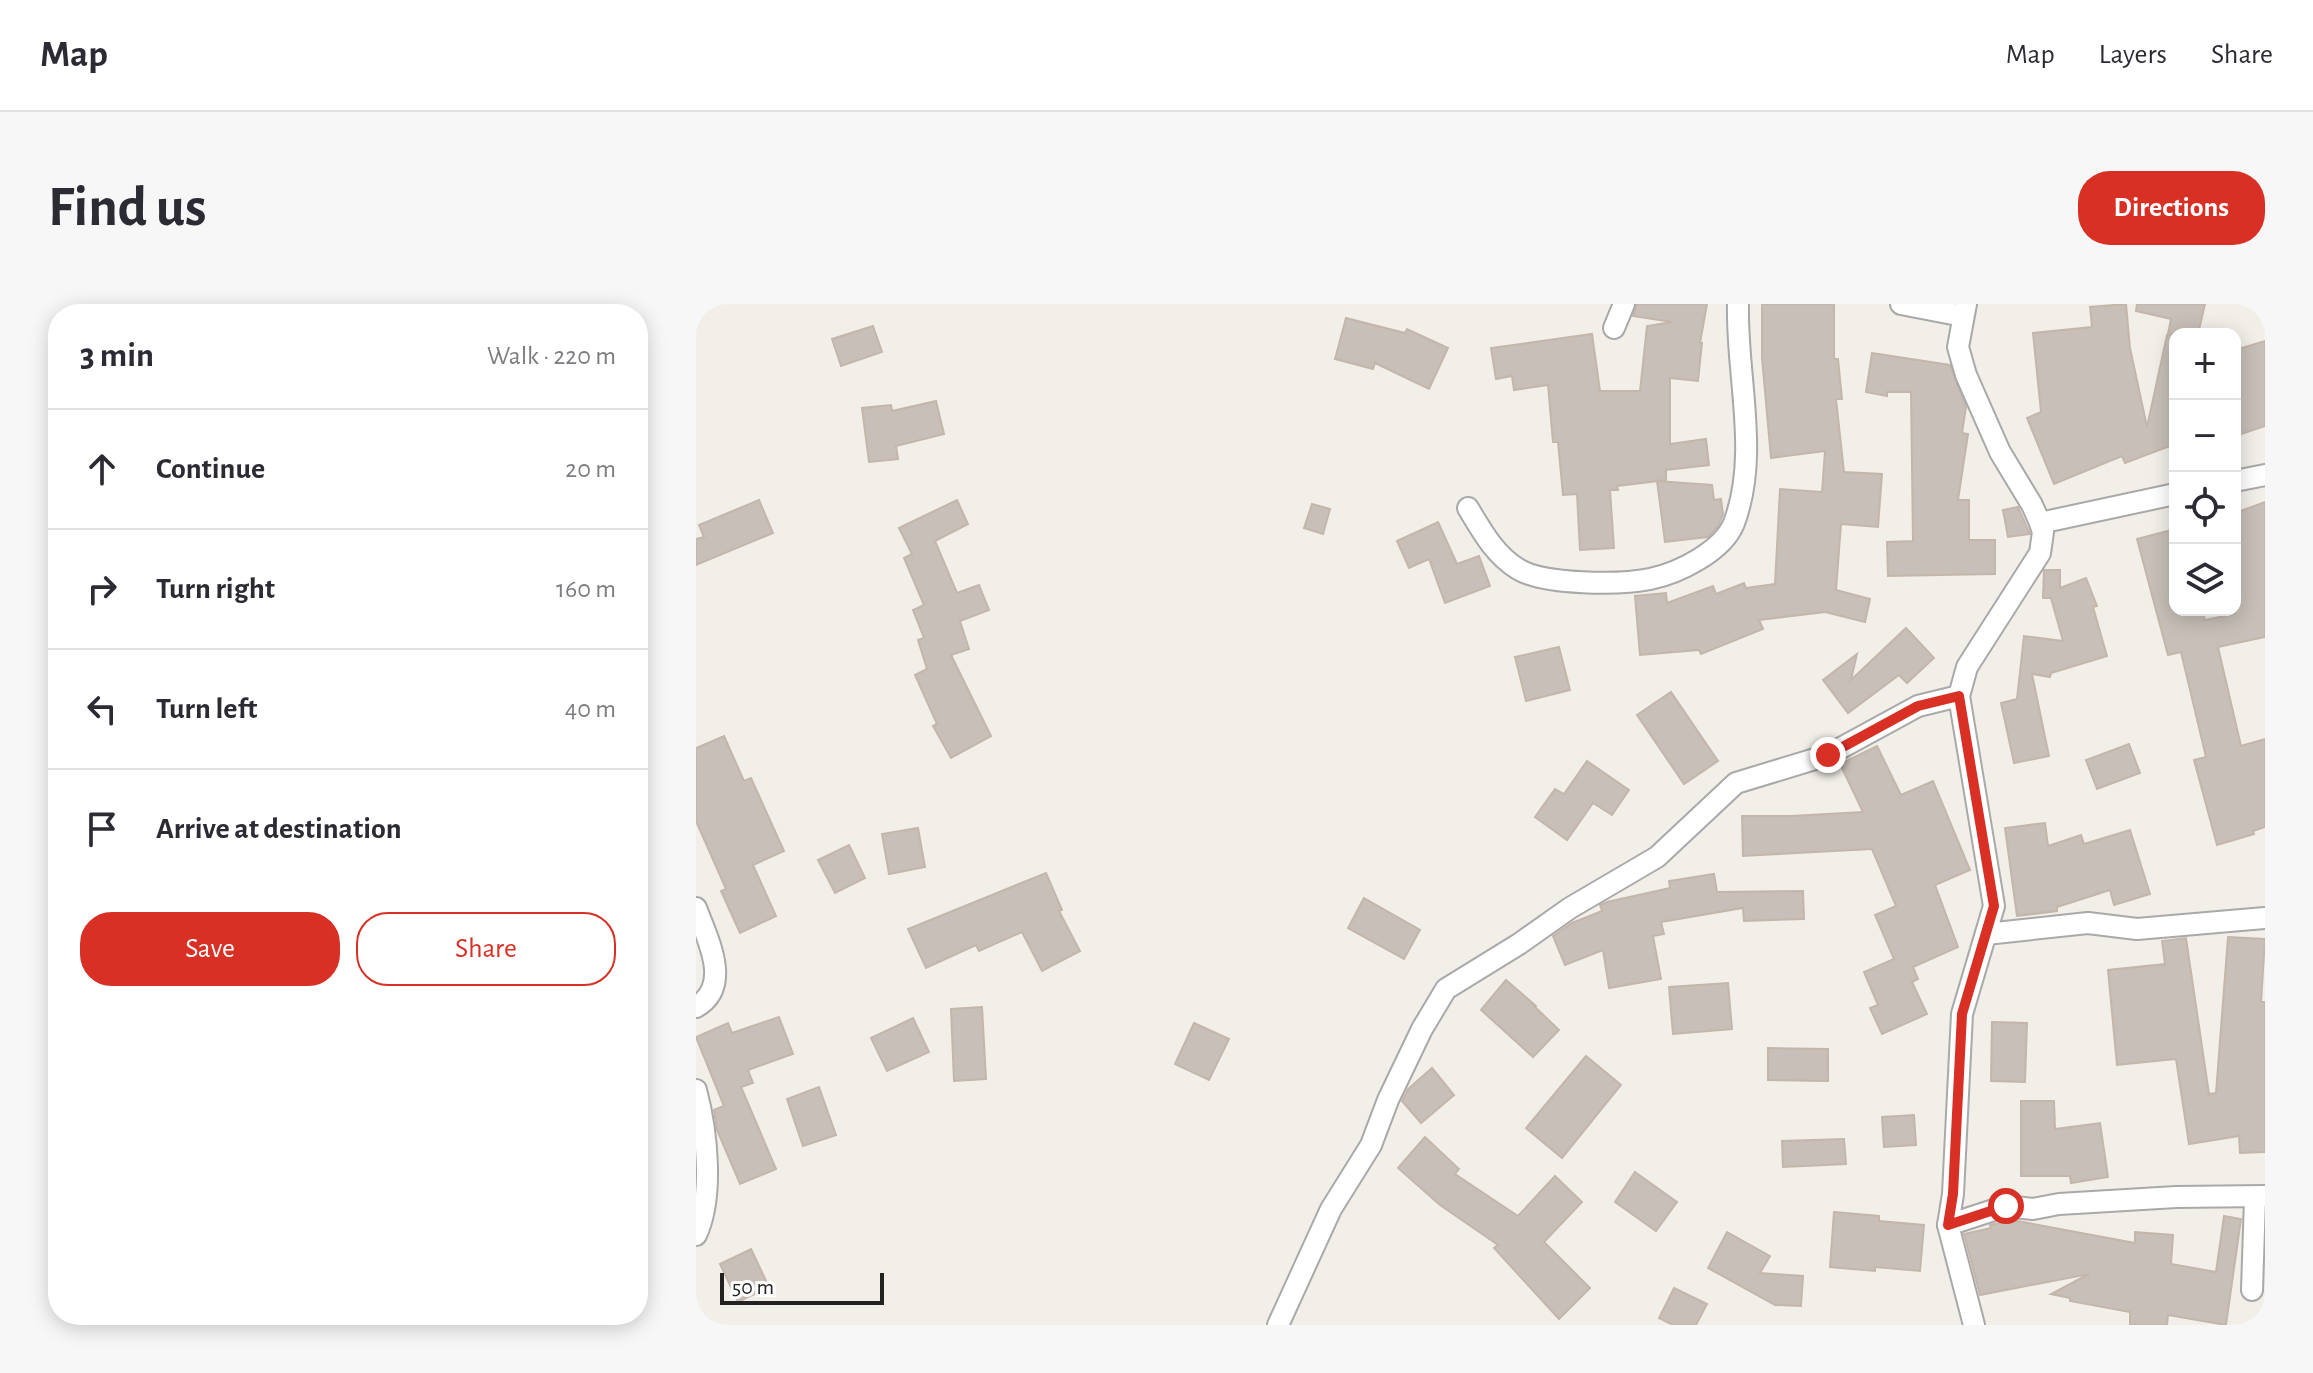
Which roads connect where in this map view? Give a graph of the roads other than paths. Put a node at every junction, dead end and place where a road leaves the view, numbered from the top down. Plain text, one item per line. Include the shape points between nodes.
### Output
1 (1624, 304) edge
2 (1738, 304) edge
3 (1901, 304) edge
4 (1965, 310) edge
5 (1614, 328) dead end
6 (2265, 475) edge
7 (2241, 480) edge
8 (2169, 495) edge
9 (1468, 508) dead end
10 (2040, 523) junction
11 (1959, 696) junction
12 (696, 908) edge
13 (2265, 918) edge
14 (1986, 934) junction
15 (696, 1007) edge
16 (696, 1090) edge
17 (2260, 1197) edge
18 (1948, 1225) junction
19 (696, 1235) edge
20 (2252, 1290) dead end
21 (1278, 1325) edge
22 (1974, 1325) edge

1 - 5 street
2 - 9 street via 1745,451 1742,501 1732,528 1716,547 1648,580 1566,581 1519,570 1493,550
3 - 4 street
4 - 10 street via 1958,347 1966,375 2000,452
6 - 7 street
8 - 10 street
10 - 11 street via 2040,553 1967,667
11 - 14 street via 1994,906
11 - 21 street via 1918,706 1828,755 1736,783 1657,857 1446,989 1422,1029 1371,1145 1331,1209
12 - 15 street via 713,954 715,978 706,1001
13 - 14 street via 2137,929 2088,923
14 - 18 street via 1962,1014
16 - 19 street via 707,1155 704,1214
17 - 18 street via 2006,1206
17 - 20 street
18 - 22 street

